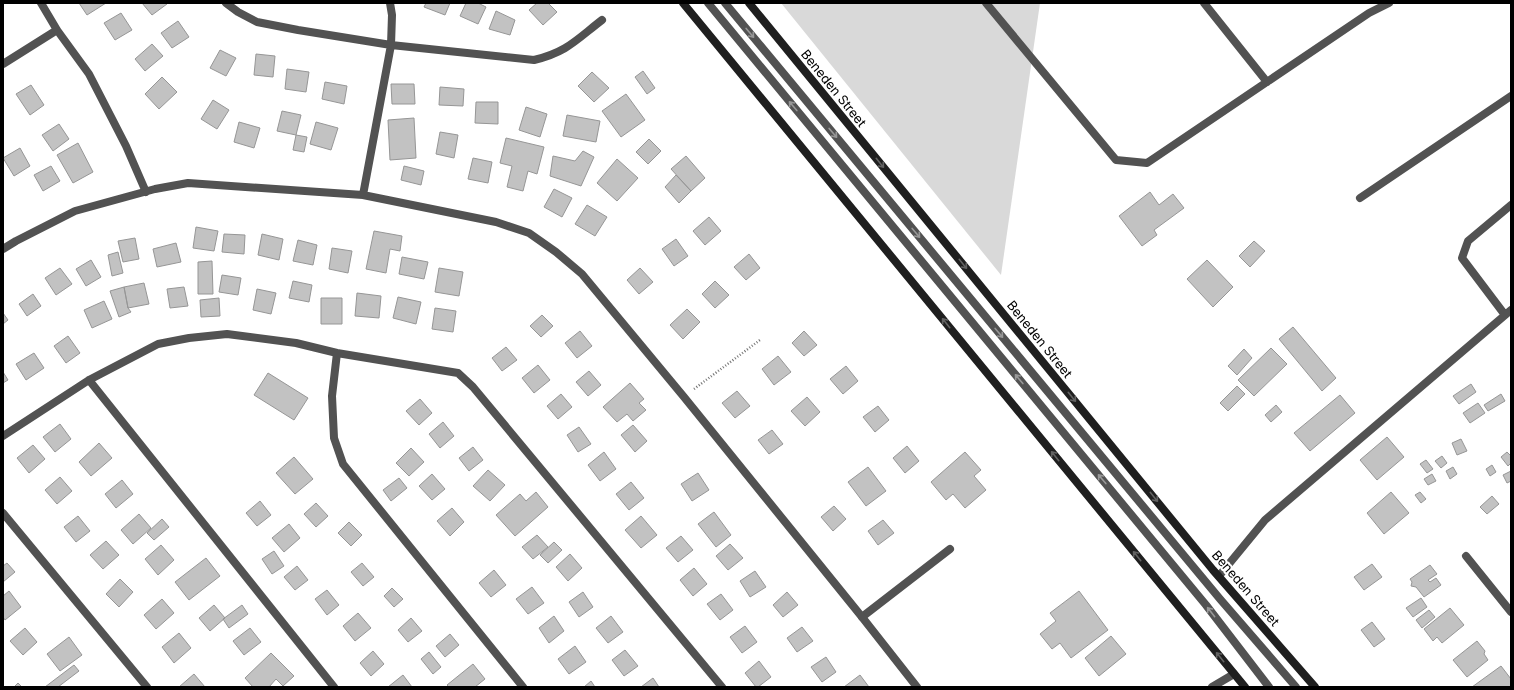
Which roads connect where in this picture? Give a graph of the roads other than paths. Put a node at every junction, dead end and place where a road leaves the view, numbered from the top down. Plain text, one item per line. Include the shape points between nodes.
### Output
1 (41, 3) edge
2 (226, 3) edge
3 (390, 3) edge
4 (682, 3) edge
5 (708, 3) edge
6 (725, 3) edge
7 (749, 3) edge
8 (986, 3) edge
9 (1204, 3) edge
10 (1389, 3) edge
11 (602, 20) dead end
12 (57, 30) junction
13 (391, 45) junction
14 (3, 64) edge
15 (1267, 82) junction
16 (1511, 96) edge
17 (146, 192) junction
18 (364, 195) junction
19 (1360, 198) dead end
20 (1511, 205) edge
21 (3, 249) edge
22 (1508, 313) edge
23 (337, 353) junction
24 (89, 380) junction
25 (3, 436) edge
26 (3, 513) edge
27 (950, 549) dead end
28 (1466, 556) dead end
29 (1219, 576) junction
30 (1511, 612) edge
31 (862, 617) junction
32 (1234, 674) junction
33 (147, 687) edge
34 (334, 687) edge
35 (523, 687) edge
36 (722, 687) edge
37 (917, 687) edge
38 (1212, 687) edge
39 (1244, 687) edge
40 (1269, 687) edge
41 (1296, 687) edge
42 (1315, 687) edge

1 - 12 street
2 - 13 street via 257,22
3 - 13 street
32 -> 4 main road
40 -> 5 street via 1206,605
6 -> 41 street
7 -> 29 main road, Beneden Street
8 - 15 street via 1116,160 1147,163
9 - 15 street
10 - 15 street via 1369,13
11 - 13 street via 570,46 552,56 534,60
12 - 14 street
12 - 17 street via 89,74
13 - 18 street
16 - 19 street
17 - 18 street via 188,184
17 - 21 street via 75,211
18 - 31 street via 496,222 529,234 582,274
20 - 22 street via 1468,241 1462,258
22 - 29 street via 1265,520
23 - 24 street via 296,343 227,334 189,338 158,344
23 - 35 street via 332,396 334,438 343,464
23 - 36 street via 458,373 473,387
24 - 25 street
24 - 34 street
26 - 33 street
27 - 31 street
28 - 30 street
29 - 42 main road, Beneden Street
31 - 37 street
32 - 38 street
32 - 39 main road

